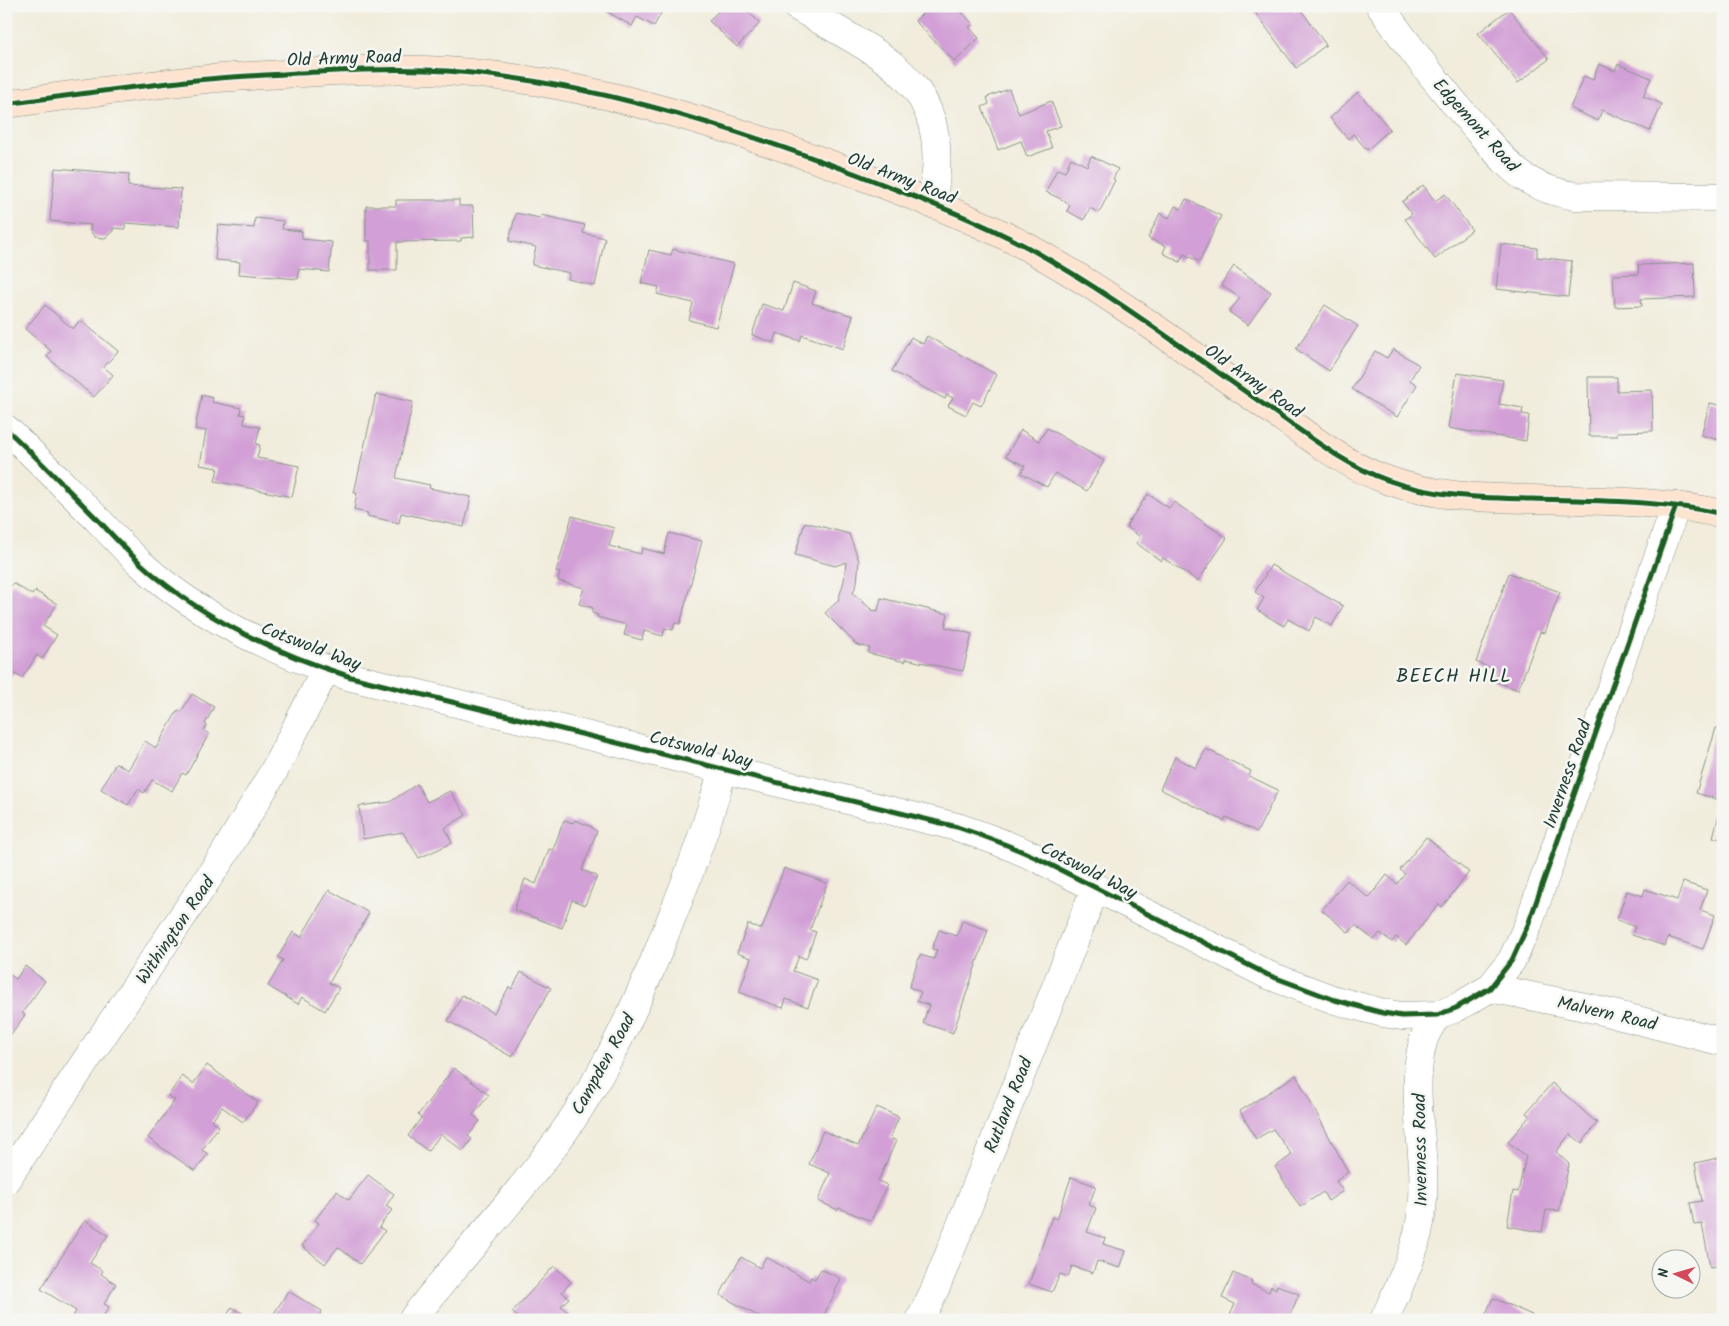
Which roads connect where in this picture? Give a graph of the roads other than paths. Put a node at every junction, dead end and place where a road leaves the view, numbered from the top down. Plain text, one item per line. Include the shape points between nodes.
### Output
1 (796, 6) edge
2 (1380, 6) edge
3 (6, 104) edge
4 (1723, 197) edge
5 (932, 204) junction
6 (6, 429) edge
7 (1676, 506) junction
8 (1723, 514) edge
9 (326, 669) junction
10 (723, 769) junction
11 (1095, 889) junction
12 (1490, 988) junction
13 (1437, 1015) junction
14 (1723, 1042) edge
15 (6, 1180) edge
16 (412, 1320) edge
17 (920, 1320) edge
18 (1384, 1320) edge

1 - 5 street via 893,65 918,90 935,133 937,166
2 - 4 street, Edgemont Road via 1422,64 1480,133 1513,168 1539,186 1554,192 1583,196
3 - 5 street, Old Army Road via 214,78 382,69 468,72 562,86 688,118 807,156
5 - 7 street, Old Army Road via 1026,247 1078,277 1324,447 1389,481 1436,492 1488,498
6 - 9 street, Cotswold Way via 140,563 171,588 240,632
7 - 8 street, Old Army Road
7 - 12 street, Inverness Road via 1528,925 1512,960
9 - 10 street, Cotswold Way
9 - 15 street, Withington Road via 274,771 224,856
10 - 11 street, Cotswold Way via 957,827 1012,846
10 - 16 street, Campden Road via 686,883 640,997 611,1055 580,1108 544,1158
11 - 13 street, Cotswold Way via 1302,989 1382,1013
11 - 17 street, Rutland Road
12 - 13 street, Inverness Road
12 - 14 street, Malvern Road via 1590,1008
13 - 18 street, Inverness Road via 1423,1041 1418,1081 1423,1208 1405,1274

